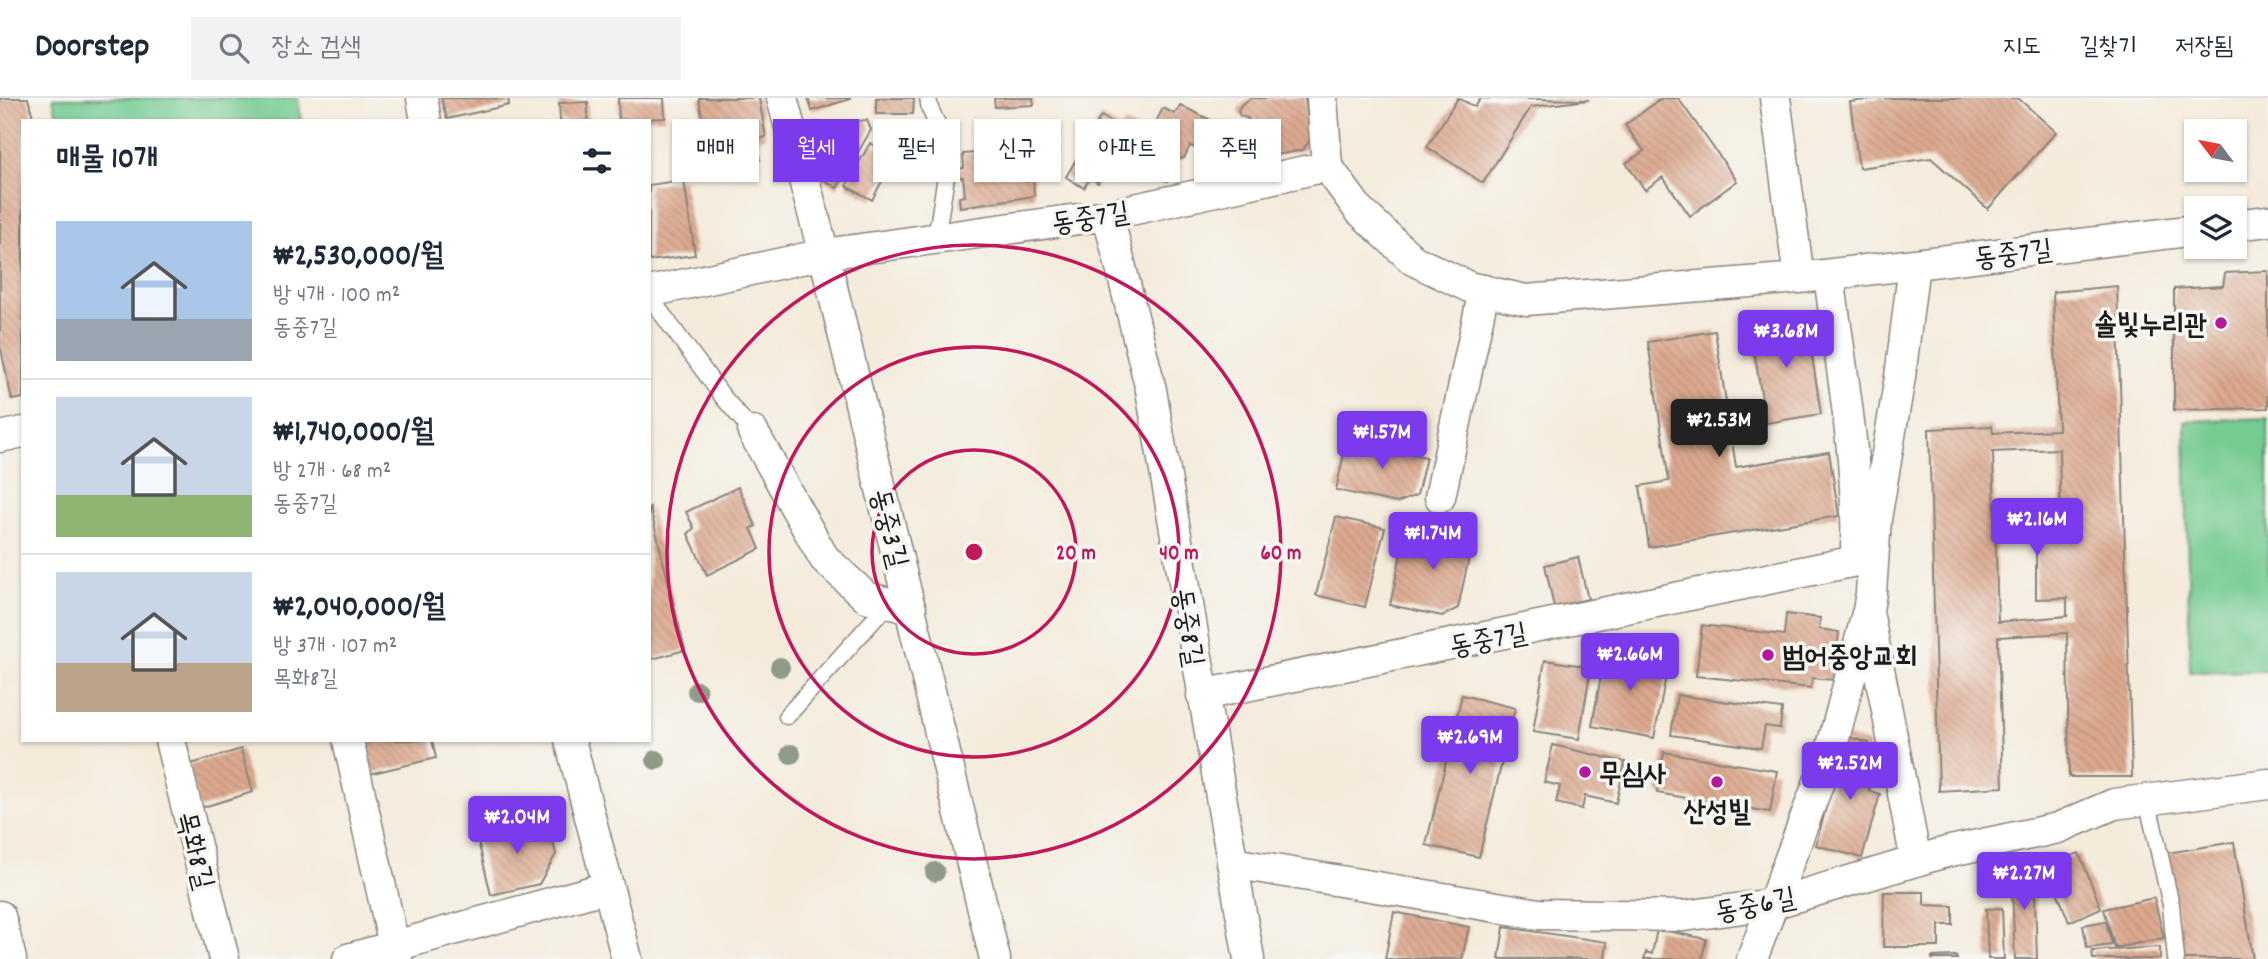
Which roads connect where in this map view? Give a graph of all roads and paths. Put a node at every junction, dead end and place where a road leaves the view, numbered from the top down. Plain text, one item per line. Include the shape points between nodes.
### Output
1 (422, 98) edge
2 (782, 98) edge
3 (928, 98) edge
4 (1322, 98) edge
5 (1775, 98) edge
6 (426, 119) edge
7 (1327, 166) junction
8 (1108, 215) junction
9 (2268, 221) edge
10 (2247, 224) edge
11 (2184, 231) edge
12 (936, 239) junction
13 (824, 254) junction
14 (1914, 264) junction
15 (1829, 275) junction
16 (1799, 278) junction
17 (1484, 290) junction
18 (651, 294) edge
19 (651, 297) edge
20 (21, 432) edge
21 (753, 432) joint
22 (0, 437) edge
23 (1440, 497) dead end
24 (1864, 562) junction
25 (900, 606) junction
26 (1868, 610) junction
27 (1202, 695) junction
28 (787, 716) dead end
29 (170, 742) edge
30 (348, 742) edge
31 (571, 742) edge
32 (2268, 784) edge
33 (2147, 799) junction
34 (1916, 861) junction
35 (1231, 863) junction
36 (608, 887) junction
37 (1772, 904) junction
38 (0, 916) edge
39 (395, 953) edge
40 (11, 959) edge
41 (224, 959) edge
42 (348, 959) edge
43 (627, 959) edge
44 (995, 959) edge
45 (1248, 959) edge
46 (1752, 959) edge
47 (2176, 959) edge

1 - 6 street
2 - 13 street, 동중3길
3 - 12 lane via 950,151
4 - 7 street
5 - 16 street
7 - 8 street, 동중7길
7 - 17 street, 동중7길 via 1359,210 1413,260
8 - 12 street, 동중7길
8 - 27 street, 동중8길 via 1150,390
9 - 10 street
11 - 14 street, 동중7길
12 - 13 street, 동중7길
13 - 18 street, 동중7길
13 - 25 street, 동중3길
14 - 15 street, 동중7길
14 - 24 street via 1900,377 1876,519
15 - 16 street, 동중7길
15 - 24 street
16 - 17 street, 동중7길 via 1526,300
17 - 23 street
19 - 21 lane
20 - 22 street
21 - 25 street via 824,558 866,597
24 - 26 street
24 - 27 street, 동중7길
25 - 28 lane
25 - 44 street, 동중3길
26 - 34 street
26 - 37 street via 1831,750
27 - 35 street, 동중8길
29 - 41 street, 목화8길
30 - 39 street
31 - 36 street
32 - 33 street, 동중6길
33 - 34 street, 동중6길 via 2114,804 2058,828
33 - 47 lane via 2171,905
34 - 37 street, 동중6길
35 - 37 street, 동중6길 via 1539,914 1684,916
35 - 45 street, 동중8길
36 - 39 street
36 - 43 street
37 - 46 street
38 - 40 street
39 - 42 street

